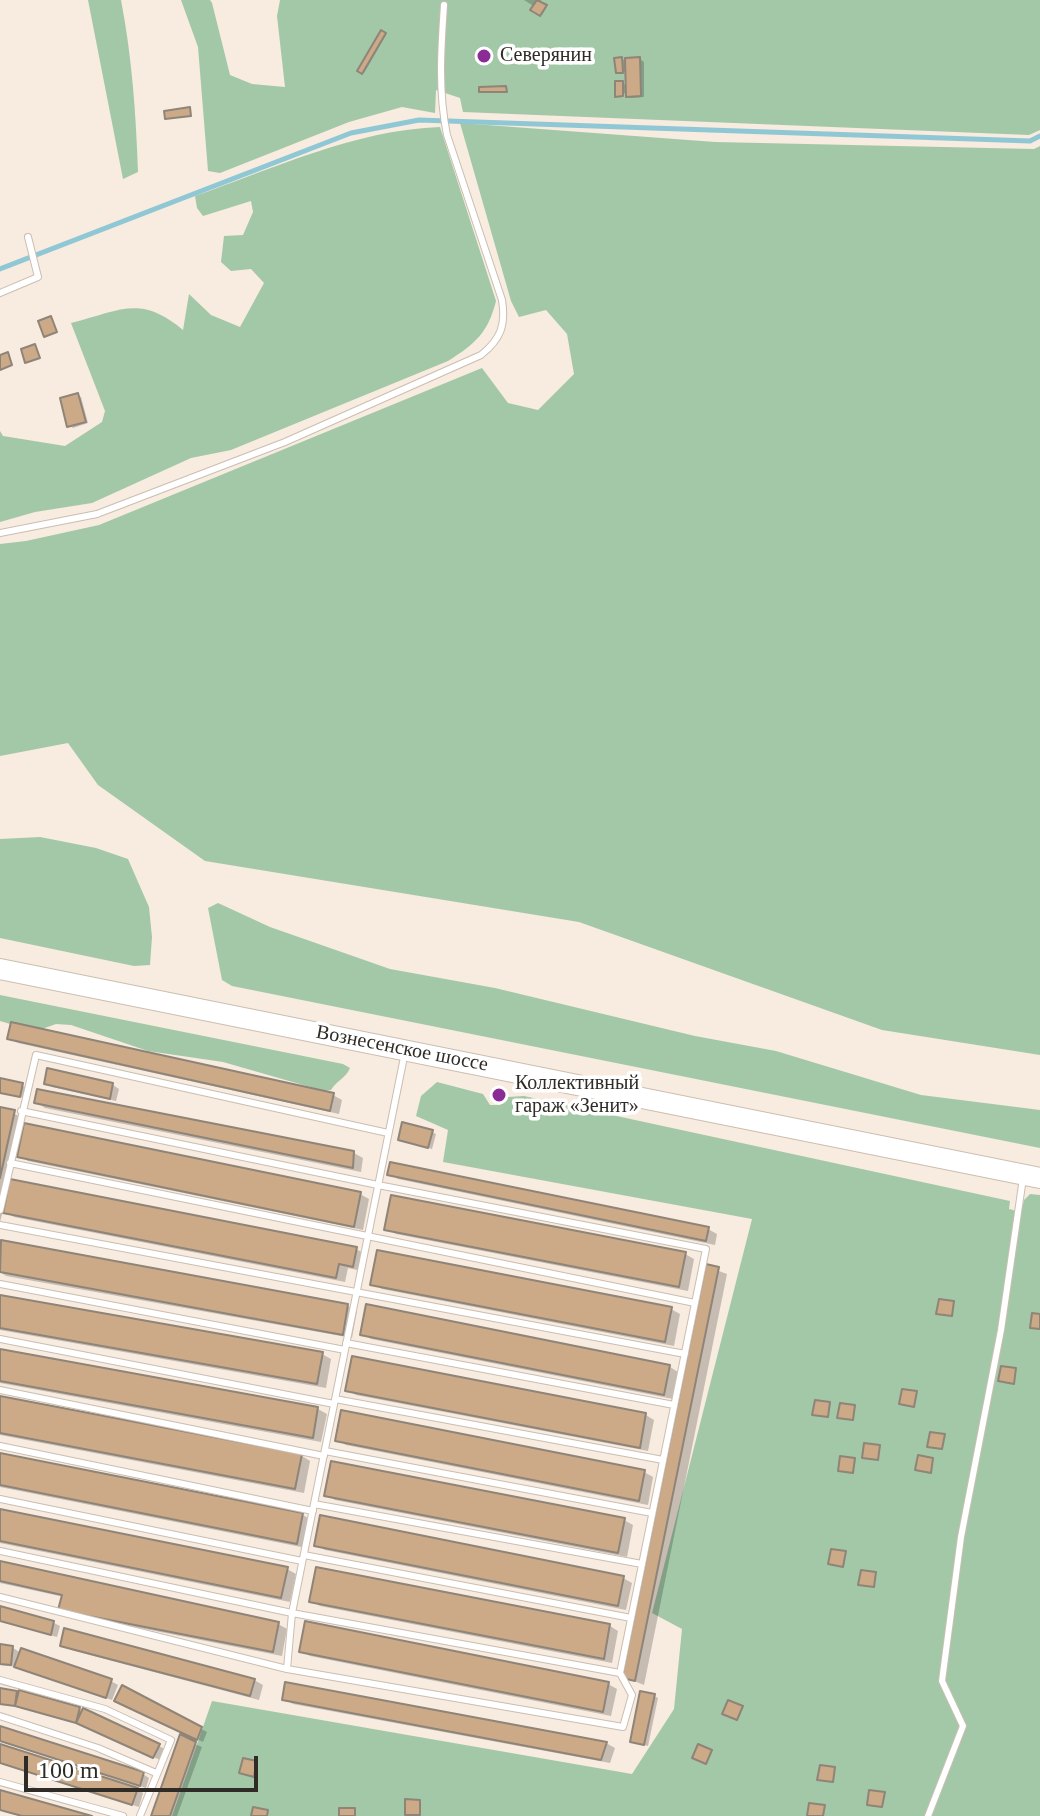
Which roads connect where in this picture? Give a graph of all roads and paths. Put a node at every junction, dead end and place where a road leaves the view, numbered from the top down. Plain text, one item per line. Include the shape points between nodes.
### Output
1 (444, 5) dead end
2 (28, 237) dead end
3 (0, 293) edge
4 (0, 533) edge
5 (0, 969) edge
6 (406, 1050) junction
7 (21, 1111) junction
8 (388, 1133) junction
9 (10, 1163) junction
10 (1032, 1176) edge
11 (378, 1185) junction
12 (0, 1210) edge
13 (0, 1225) edge
14 (368, 1237) junction
15 (0, 1284) edge
16 (356, 1294) junction
17 (695, 1303) junction
18 (0, 1339) edge
19 (346, 1347) junction
20 (685, 1354) junction
21 (0, 1390) edge
22 (335, 1402) junction
23 (674, 1405) junction
24 (0, 1446) edge
25 (324, 1454) junction
26 (663, 1460) junction
27 (0, 1499) edge
28 (313, 1507) junction
29 (652, 1513) junction
30 (0, 1551) edge
31 (303, 1558) junction
32 (642, 1564) junction
33 (0, 1597) edge
34 (292, 1613) junction
35 (631, 1618) junction
36 (287, 1669) junction
37 (620, 1673) junction
38 (0, 1680) edge
39 (0, 1716) edge
40 (156, 1773) junction
41 (0, 1782) edge
42 (123, 1816) edge
43 (140, 1816) edge
44 (928, 1816) edge

1 - 4 lane via 442,111 502,300 505,317 493,345 285,442 97,514
2 - 3 lane via 38,277
5 - 6 main road, Вознесенское шоссе
6 - 8 lane
6 - 10 main road, Вознесенское шоссе
7 - 8 lane via 36,1055
7 - 9 lane
7 - 11 lane
8 - 11 lane
9 - 12 lane
9 - 14 lane
10 - 44 lane via 961,1537 942,1681 963,1726
11 - 14 lane
11 - 17 lane via 706,1249
13 - 16 lane
14 - 16 lane
14 - 17 lane
15 - 19 lane
16 - 19 lane
16 - 20 lane
17 - 20 lane
18 - 22 lane
19 - 22 lane
19 - 23 lane
20 - 23 lane
21 - 25 lane
22 - 25 lane
22 - 26 lane
23 - 26 lane
24 - 28 lane
25 - 28 lane
25 - 29 lane
26 - 29 lane
27 - 31 lane
28 - 31 lane
28 - 32 lane
29 - 32 lane
30 - 34 lane
31 - 34 lane
31 - 35 lane
32 - 35 lane
33 - 36 lane
34 - 36 lane
34 - 37 lane
35 - 37 lane
36 - 37 lane via 623,1727 632,1695
38 - 40 lane via 105,1709 171,1740
39 - 40 lane
40 - 43 lane
41 - 42 lane

